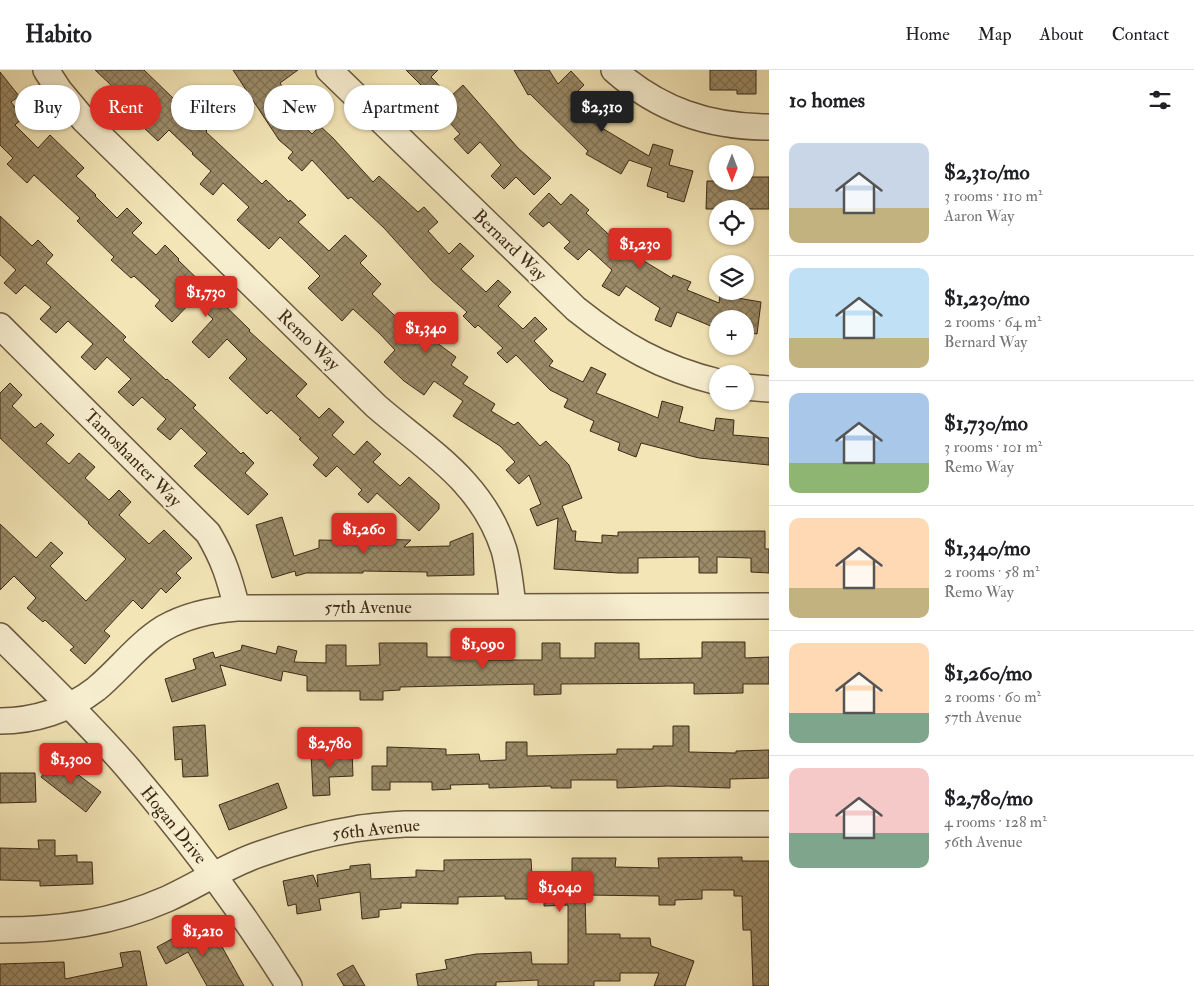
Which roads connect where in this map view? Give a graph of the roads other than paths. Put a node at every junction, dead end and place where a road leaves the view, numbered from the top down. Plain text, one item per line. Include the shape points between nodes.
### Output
1 (46, 70) edge
2 (329, 70) edge
3 (614, 70) edge
4 (769, 127) edge
5 (0, 326) edge
6 (709, 379) edge
7 (754, 388) edge
8 (769, 389) edge
9 (769, 606) edge
10 (513, 607) junction
11 (237, 608) junction
12 (0, 636) edge
13 (70, 705) junction
14 (0, 721) edge
15 (769, 824) edge
16 (213, 874) junction
17 (0, 930) edge
18 (289, 986) edge

1 - 10 street, Remo Way via 91,127 376,406 464,481 482,504 496,531 508,569
2 - 6 street, Bernard Way via 598,327 638,353 668,367
3 - 4 street via 658,102 689,116 714,123
5 - 11 street, Tamoshanter Way via 208,533 227,570
7 - 8 street
9 - 10 street, 57th Avenue
10 - 11 street, 57th Avenue
11 - 13 street, 57th Avenue via 211,610 164,629 143,644 96,689
12 - 13 street, Hogan Drive
13 - 14 street, 57th Avenue via 26,719
13 - 16 street, Hogan Drive via 126,766
15 - 16 street, 56th Avenue via 405,824 355,829 306,839
16 - 17 street, 56th Avenue via 168,898 128,914 82,925
16 - 18 street, Hogan Drive

